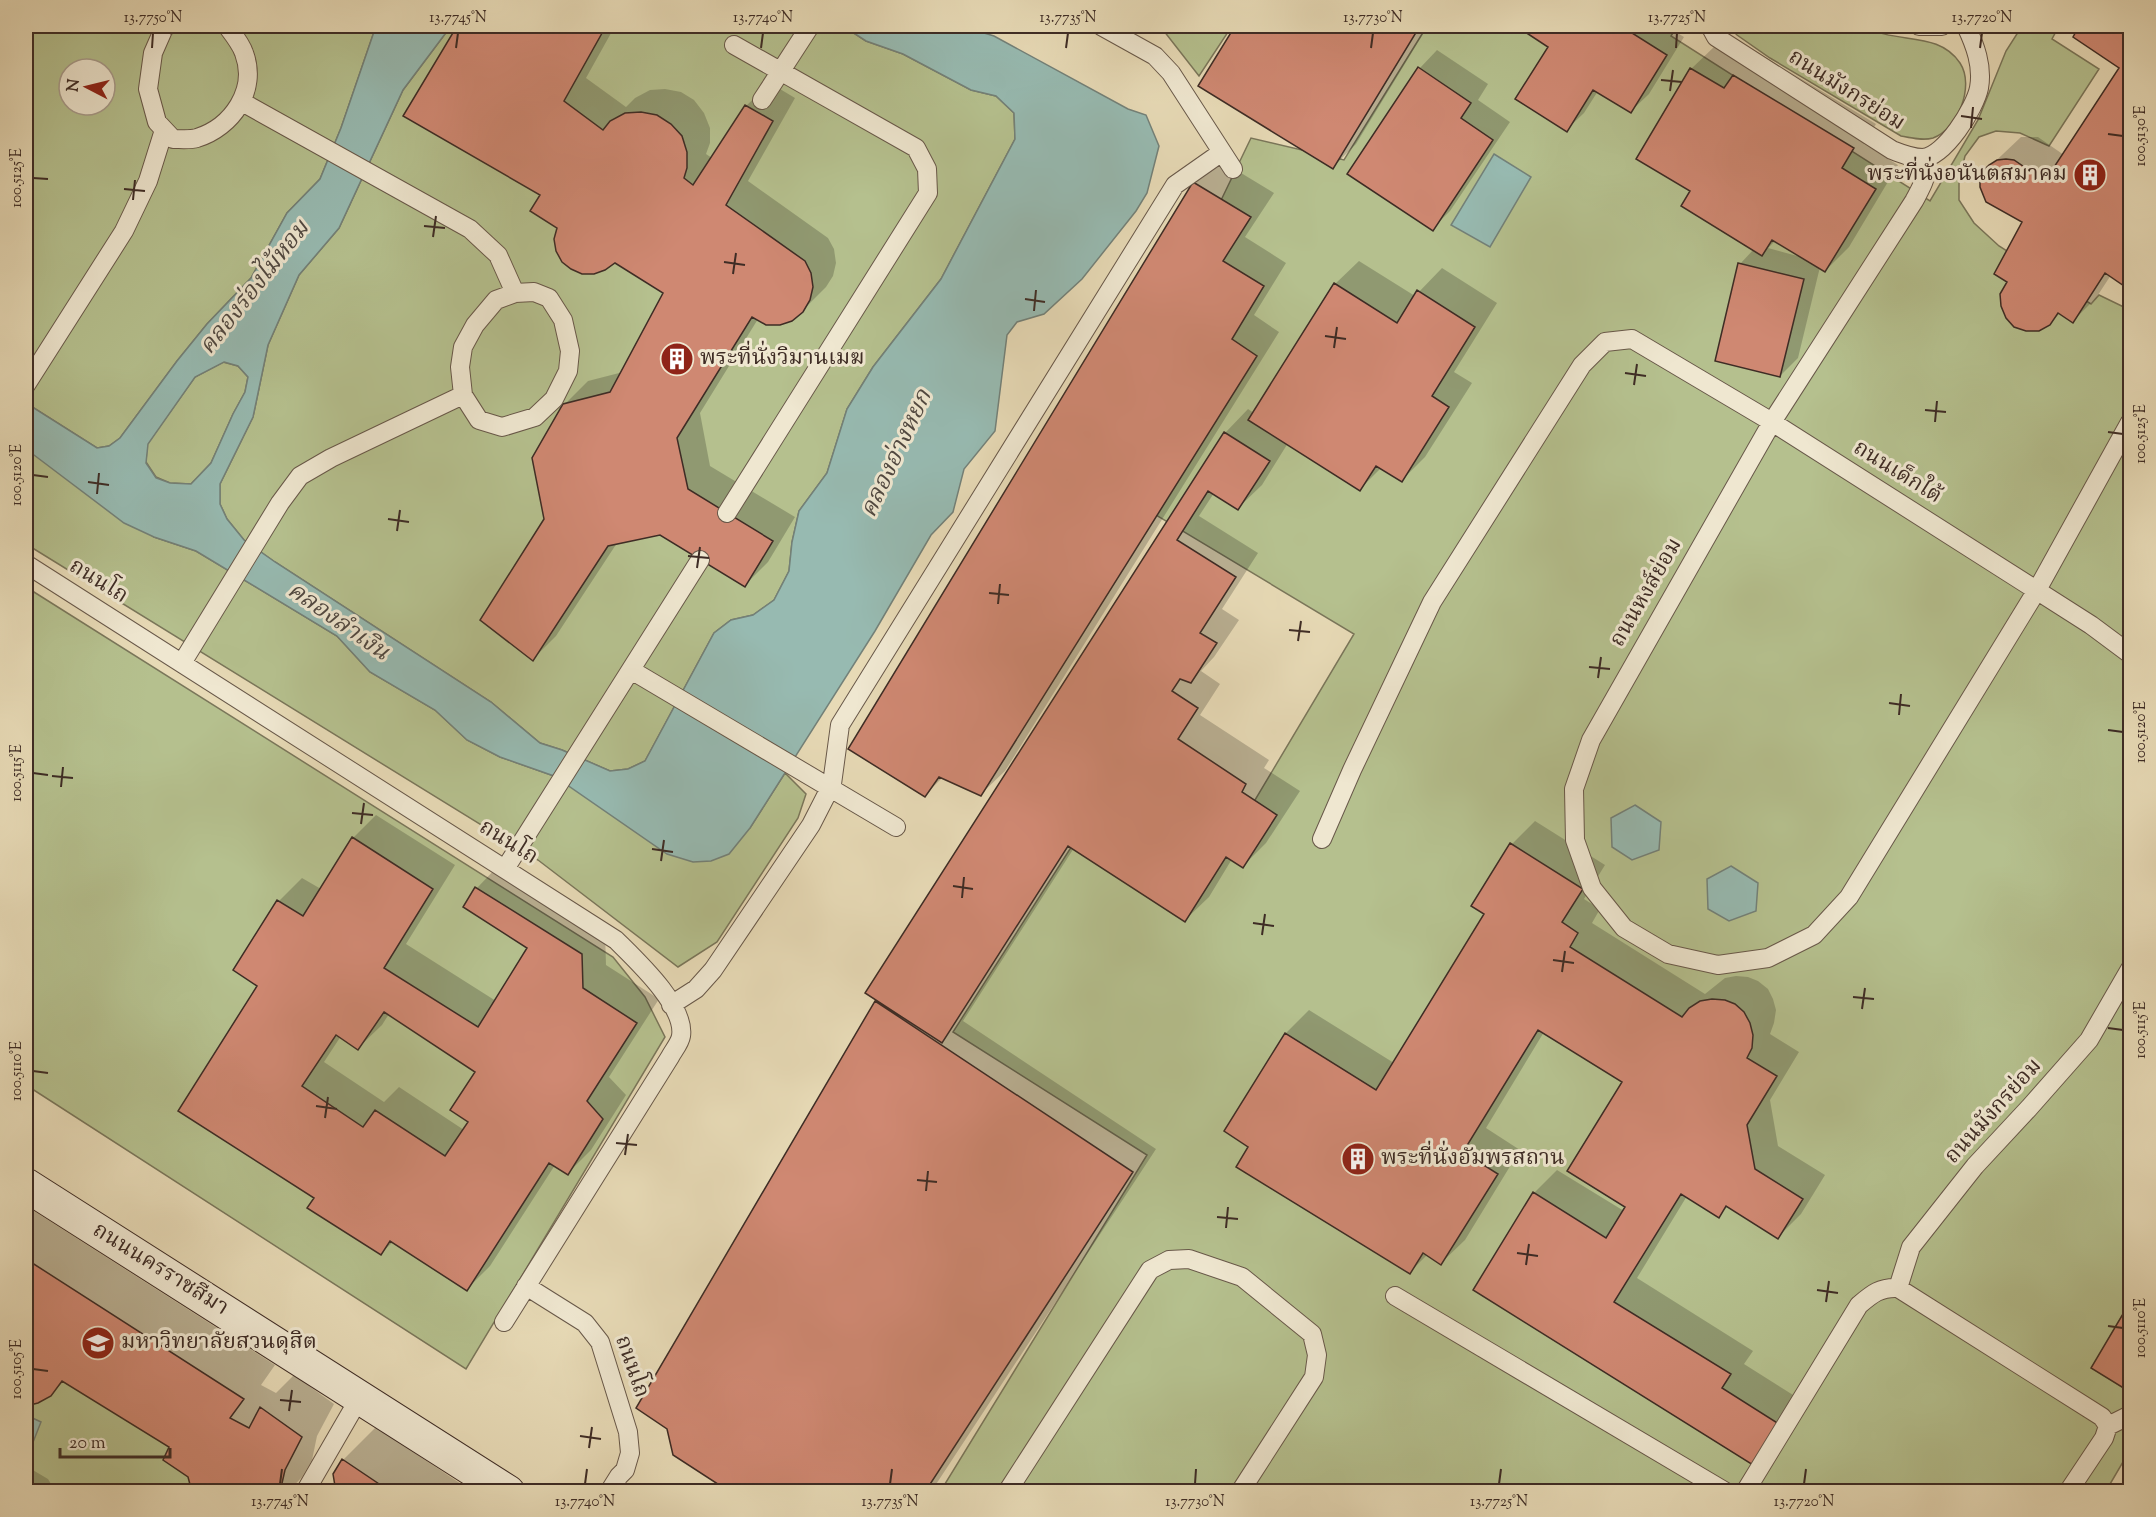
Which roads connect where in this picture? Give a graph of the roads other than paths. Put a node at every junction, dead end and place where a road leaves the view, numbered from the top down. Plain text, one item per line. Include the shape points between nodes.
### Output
1 (167, 26) edge
2 (227, 26) edge
3 (810, 26) edge
4 (1101, 26) edge
5 (1710, 26) edge
6 (1919, 26) edge
7 (1942, 26) edge
8 (1966, 26) edge
9 (734, 45) dead end
10 (780, 71) junction
11 (762, 100) dead end
12 (242, 102) junction
13 (164, 130) junction
14 (1222, 152) junction
15 (1925, 158) junction
16 (1233, 169) dead end
17 (515, 293) junction
18 (26, 386) edge
19 (463, 395) junction
20 (1772, 422) junction
21 (2130, 422) edge
22 (727, 513) dead end
23 (700, 560) dead end
24 (26, 564) edge
25 (2037, 590) junction
26 (2130, 654) edge
27 (182, 663) junction
28 (631, 670) junction
29 (830, 788) junction
30 (896, 828) dead end
31 (1322, 839) dead end
32 (505, 869) junction
33 (2130, 969) edge
34 (671, 1005) junction
35 (26, 1185) edge
36 (526, 1286) junction
37 (1898, 1288) junction
38 (1395, 1296) dead end
39 (504, 1322) dead end
40 (360, 1397) junction
41 (2130, 1415) edge
42 (2108, 1426) junction
43 (306, 1491) edge
44 (508, 1491) edge
45 (609, 1491) edge
46 (1007, 1491) edge
47 (1240, 1491) edge
48 (1726, 1491) edge
49 (1745, 1491) edge
50 (2068, 1491) edge

1 - 13 lane via 153,53 148,88 157,122
2 - 12 lane via 244,53 249,79
3 - 10 lane
4 - 14 lane via 1155,56 1172,73
5 - 15 lane, ถนนมังกรย่อม via 1716,37 1892,150
6 - 7 lane
8 - 15 lane via 1977,49 1979,89 1950,141
9 - 10 lane
10 - 11 lane
10 - 22 lane via 916,148 927,169 928,193
12 - 13 lane via 221,127 195,138 173,139
12 - 17 lane via 470,229 498,255
13 - 18 lane via 148,181 124,231
14 - 16 lane
14 - 29 lane via 1175,185 840,725
15 - 20 lane, ถนนหงส์ย่อม via 1926,181
17 - 19 lane via 496,300 463,347
17 - 19 lane via 534,292 549,298 563,320 570,351 568,371 554,399 535,417 502,427 479,420
19 - 27 lane via 300,476
20 - 25 lane, ถนนเด็กใต้
20 - 25 lane, ถนนหงส์ย่อม via 1591,740 1574,789 1575,840 1592,888 1624,928 1668,954 1718,965 1768,958 1814,935 1849,897
20 - 31 lane, ถนนเด็กใต้ via 1632,339 1605,342 1582,365 1432,602
21 - 25 lane, ถนนหงส์ย่อม
23 - 28 lane
24 - 27 lane, ถนนโถ
25 - 26 lane, ถนนเด็กใต้
27 - 32 lane, ถนนโถ
28 - 29 lane
28 - 32 lane
29 - 30 lane
29 - 34 lane via 812,825 713,970 696,989
32 - 34 lane, ถนนโถ via 616,940 657,982
33 - 37 lane, ถนนมังกรย่อม via 2089,1040 1976,1166 1911,1247
34 - 36 lane, ถนนโถ via 681,1036
35 - 40 main road, ถนนนครราชสีมา
36 - 39 lane, ถนนโถ
36 - 45 lane, ถนนโถ via 585,1323 600,1342 628,1431 630,1453 625,1470
37 - 42 lane via 2102,1417
37 - 49 lane via 1875,1292 1859,1305
38 - 48 lane
40 - 43 lane
40 - 44 main road, ถนนนครราชสีมา
41 - 42 lane
42 - 50 lane
46 - 47 lane via 1150,1270 1169,1260 1189,1259 1242,1278 1312,1334 1317,1355 1314,1377

